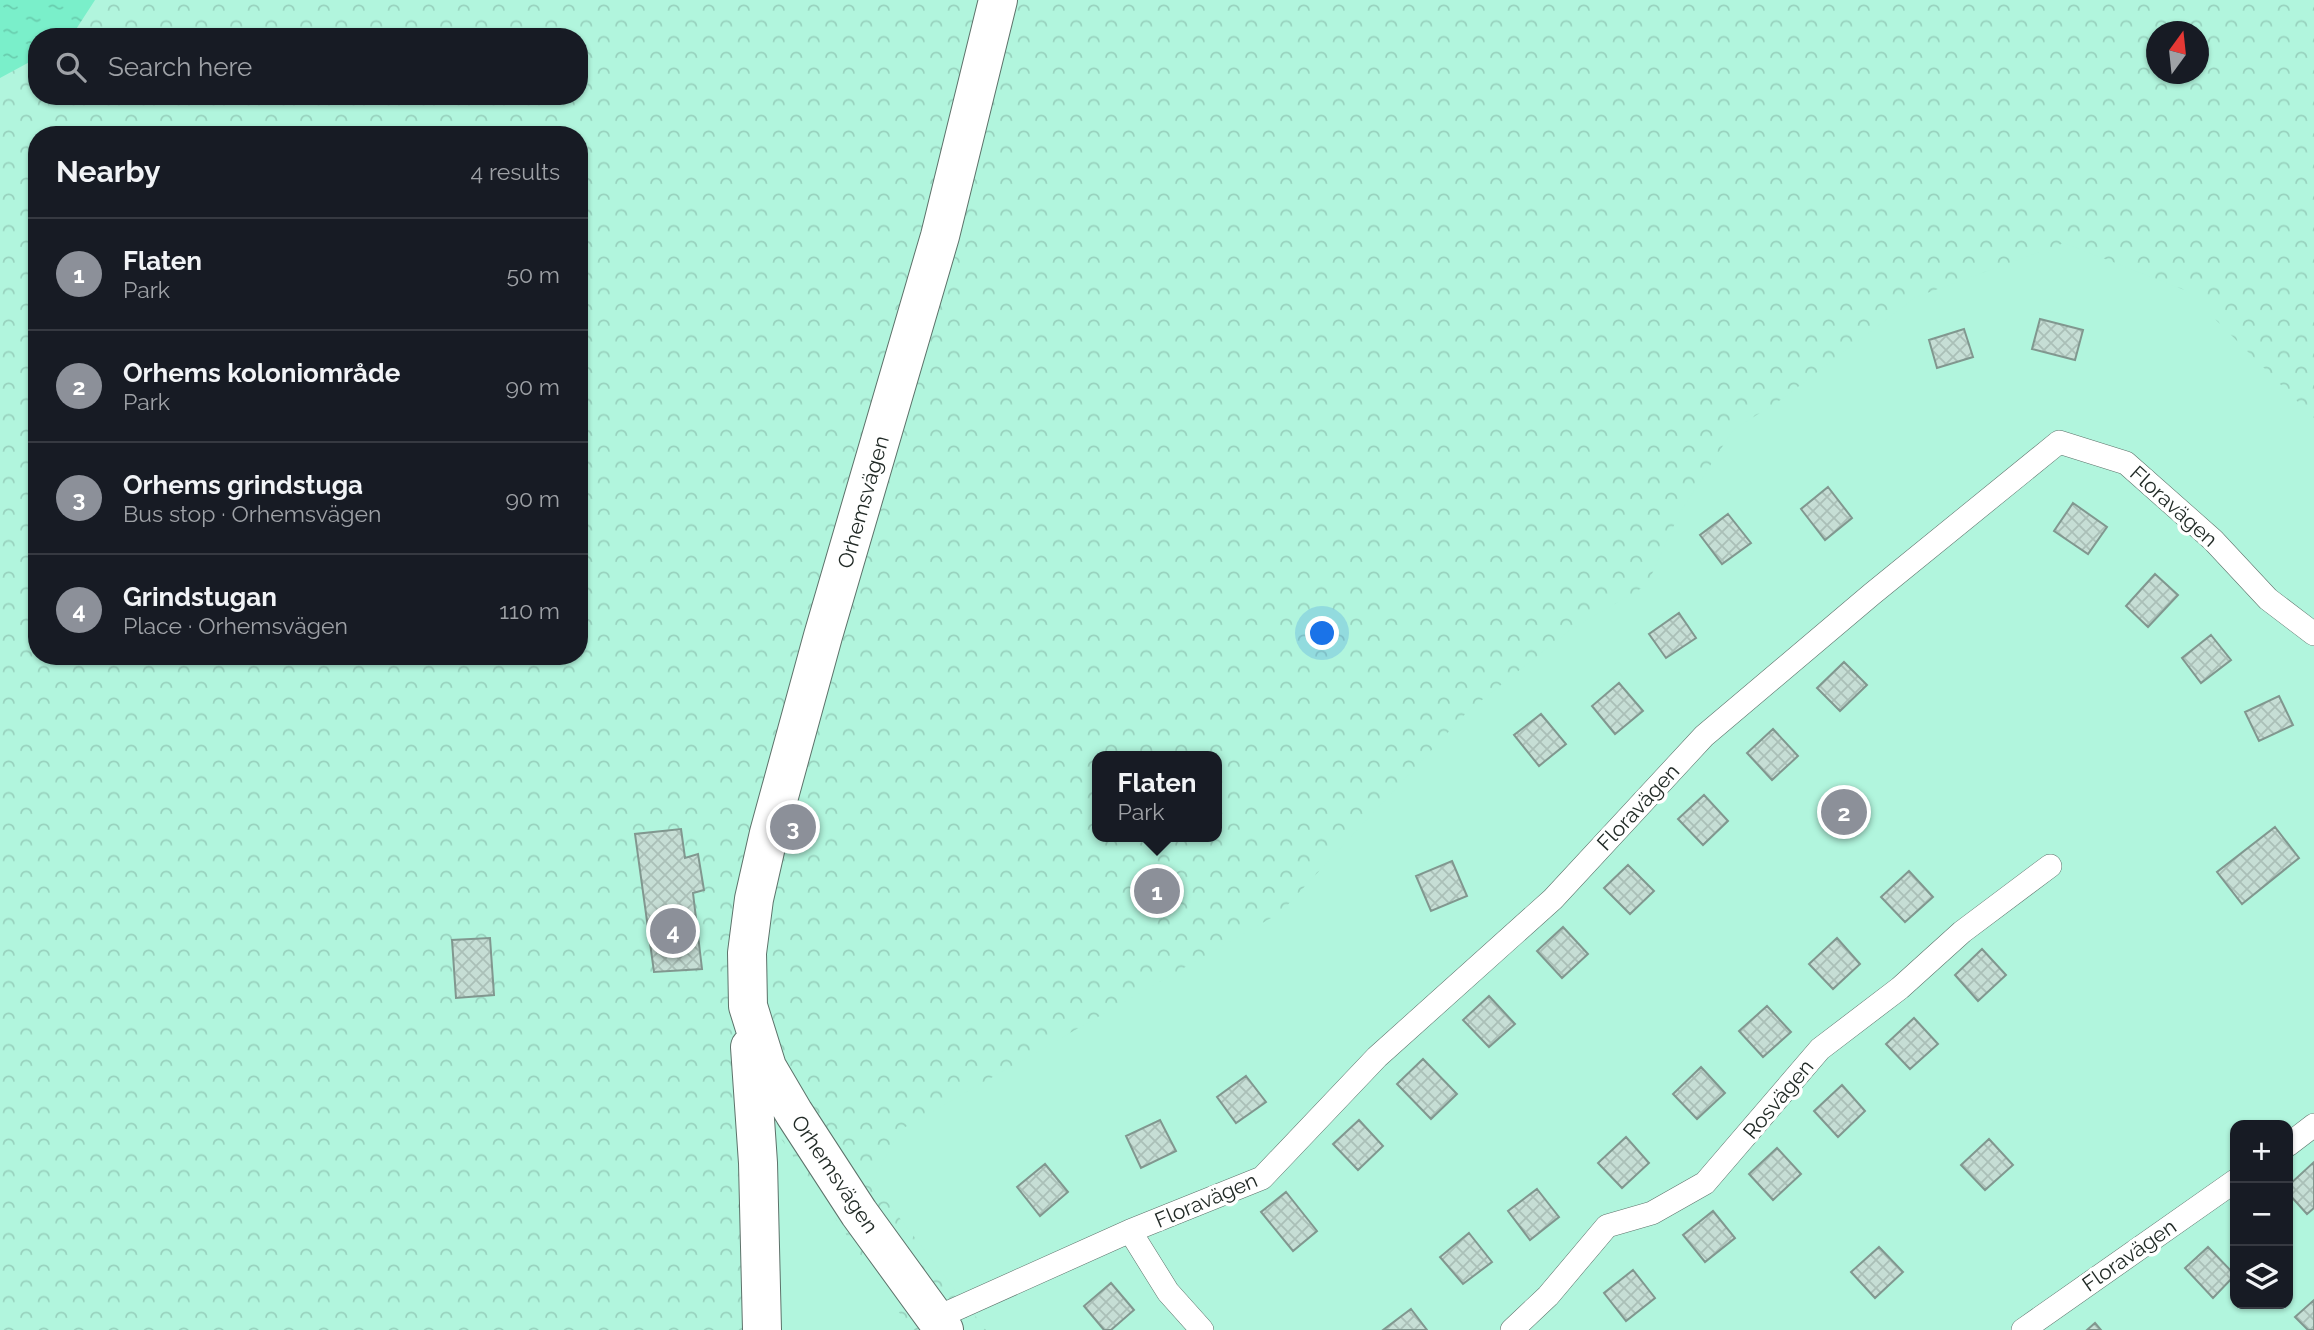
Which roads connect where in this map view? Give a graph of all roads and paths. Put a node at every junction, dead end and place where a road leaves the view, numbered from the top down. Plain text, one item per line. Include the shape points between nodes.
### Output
1 (998, 0) edge
2 (2314, 634) edge
3 (2050, 866) dead end
4 (748, 1006) junction
5 (2314, 1125) edge
6 (2293, 1141) edge
7 (2232, 1183) edge
8 (1130, 1231) junction
9 (940, 1324) edge
10 (762, 1330) edge
11 (1202, 1330) edge
12 (1512, 1330) edge
13 (2023, 1330) edge

1 - 4 street, Orhemsvägen via 940,236 769,833 747,953
2 - 8 lane, Floravägen via 2268,599 2213,540 2126,463 2059,442 1704,736 1553,898 1377,1057 1262,1178
3 - 12 lane, Rosvägen via 1820,1049 1705,1182 1652,1213 1607,1226 1548,1296
4 - 9 street, Orhemsvägen via 768,1067 794,1113
4 - 10 street, Orhemsvägen
5 - 6 lane
7 - 13 lane, Floravägen
8 - 9 lane, Floravägen
8 - 11 lane via 1168,1292

